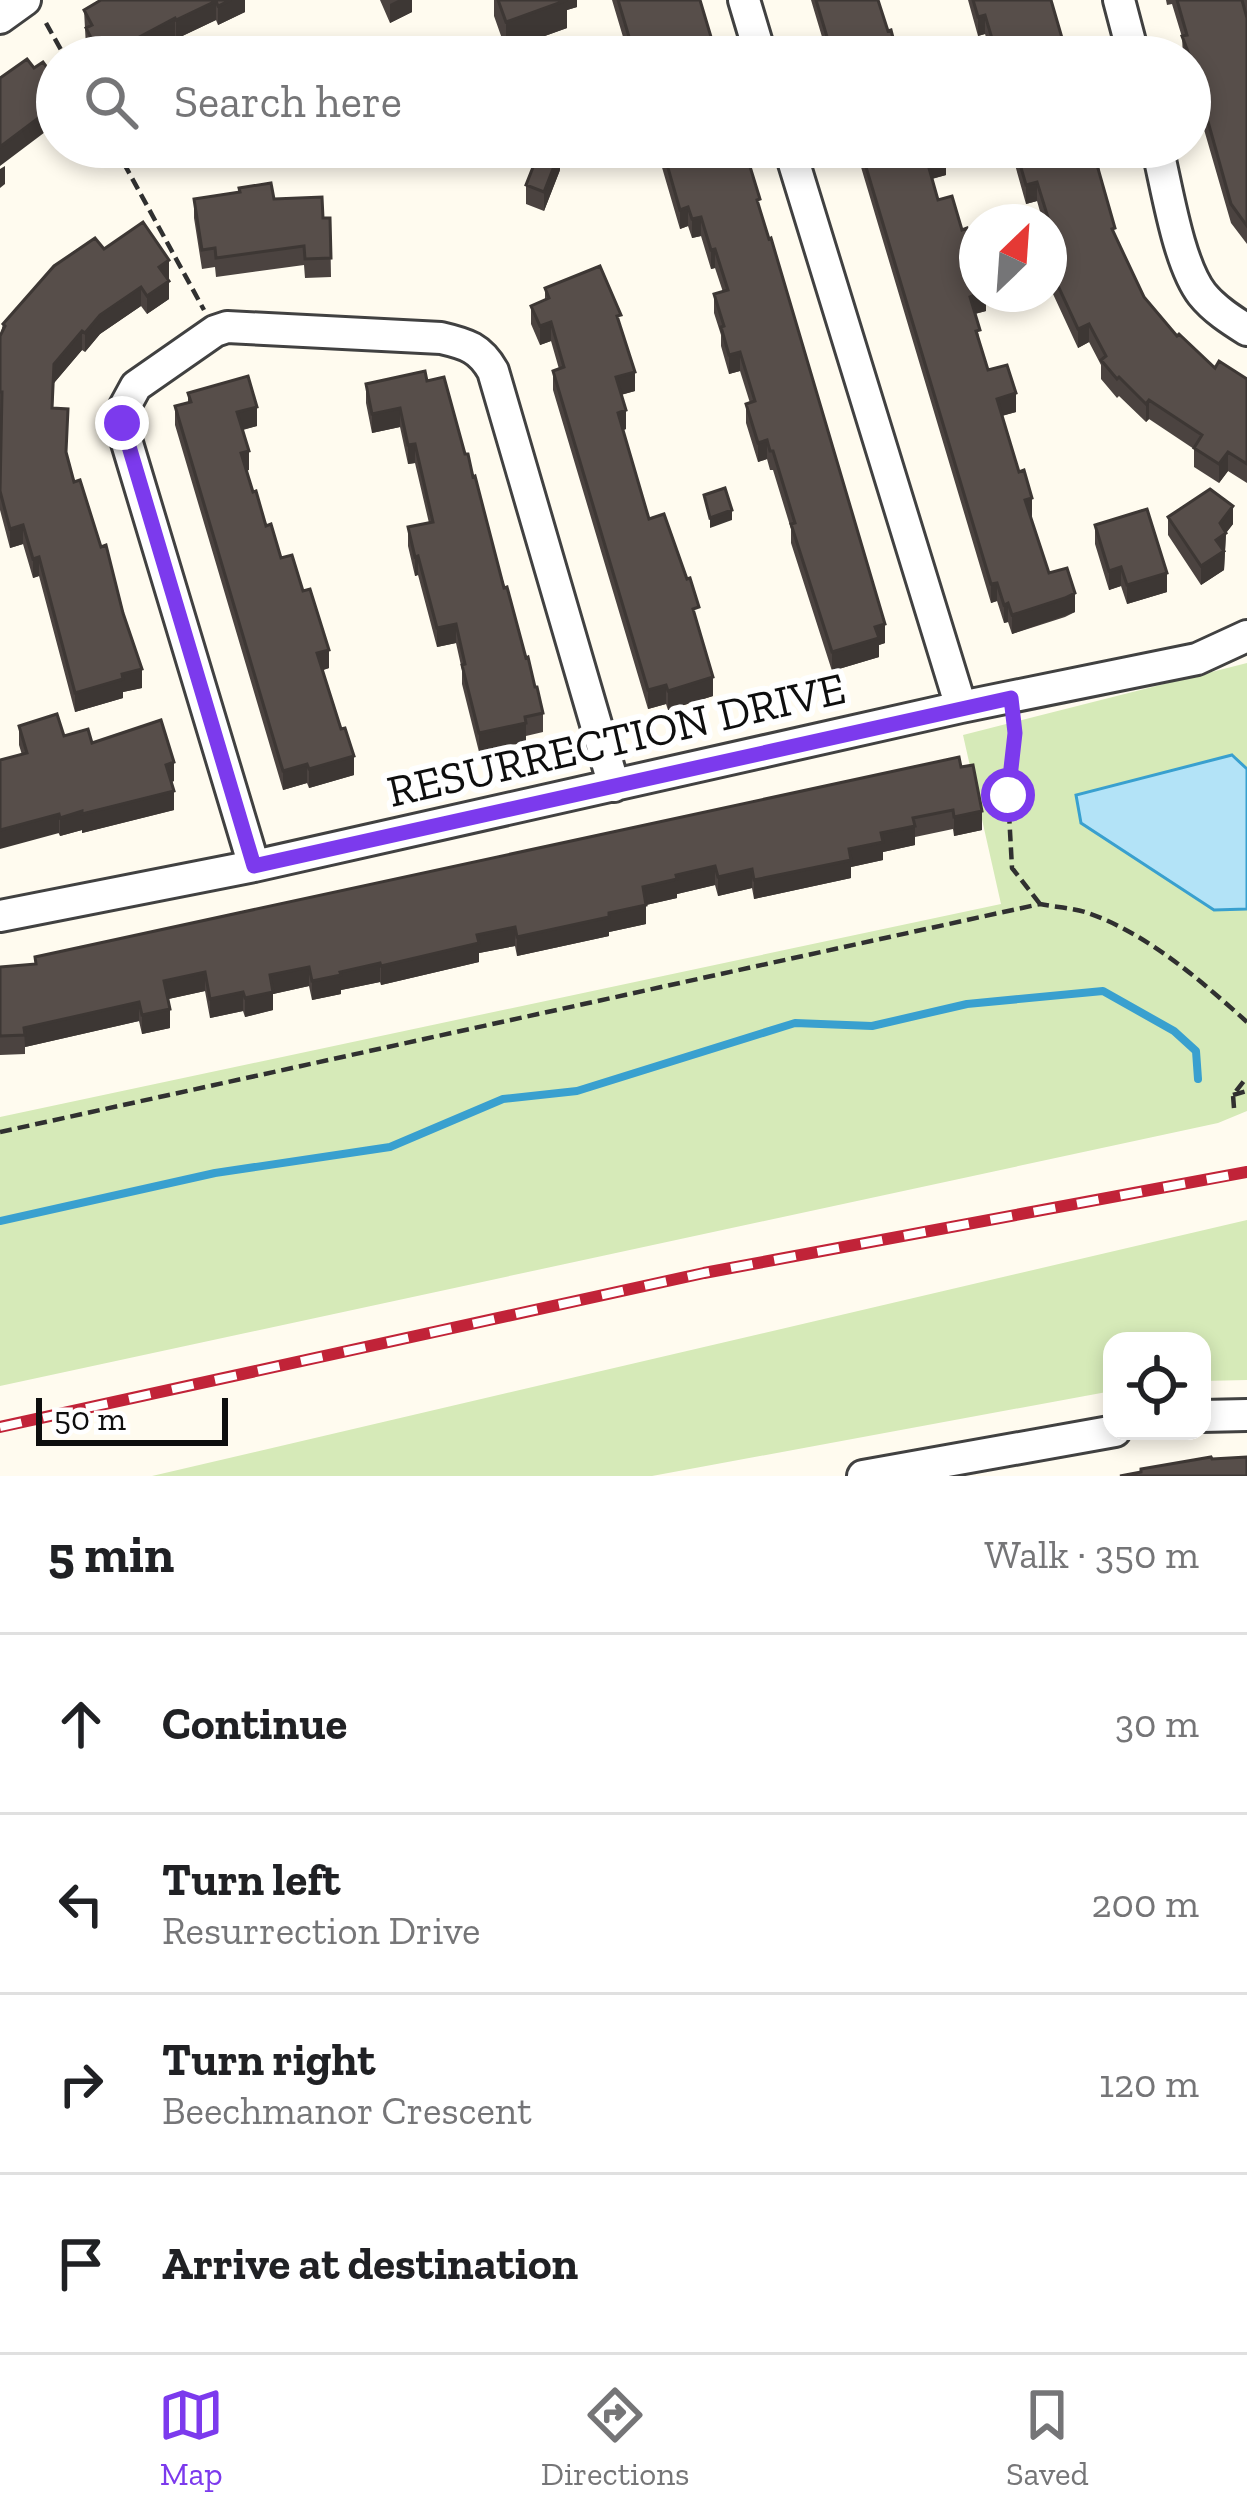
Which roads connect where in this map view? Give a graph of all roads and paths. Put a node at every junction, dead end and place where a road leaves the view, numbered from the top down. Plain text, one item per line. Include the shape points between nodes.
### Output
1 (744, 0) edge
2 (1119, 0) edge
3 (36, 11) edge
4 (0, 18) edge
5 (755, 36) edge
6 (1128, 36) edge
7 (126, 168) edge
8 (795, 168) edge
9 (1161, 168) edge
10 (1247, 330) edge
11 (215, 331) junction
12 (1247, 636) edge
13 (1011, 698) junction
14 (961, 707) junction
15 (614, 786) junction
16 (254, 866) junction
17 (1040, 904) junction
18 (0, 916) edge
19 (1247, 1022) edge
20 (1247, 1077) edge
21 (1247, 1091) edge
22 (1233, 1095) junction
23 (1234, 1108) dead end
24 (0, 1132) edge
25 (1247, 1415) edge
26 (1211, 1416) edge
27 (1103, 1433) edge
28 (863, 1476) edge

1 - 5 street
2 - 6 street
3 - 4 street
7 - 11 path
8 - 14 street
9 - 10 street via 1201,293
11 - 15 street via 442,338 484,355
11 - 16 street via 136,386 122,423
12 - 13 street, RESURRECTION DRIVE via 1197,658
13 - 14 street, RESURRECTION DRIVE
13 - 17 path via 1012,868
14 - 15 street, RESURRECTION DRIVE
15 - 16 street, RESURRECTION DRIVE
16 - 18 street, RESURRECTION DRIVE
17 - 19 path via 1125,929
17 - 24 path
20 - 22 path
21 - 22 path
22 - 23 path
25 - 26 street
27 - 28 street

